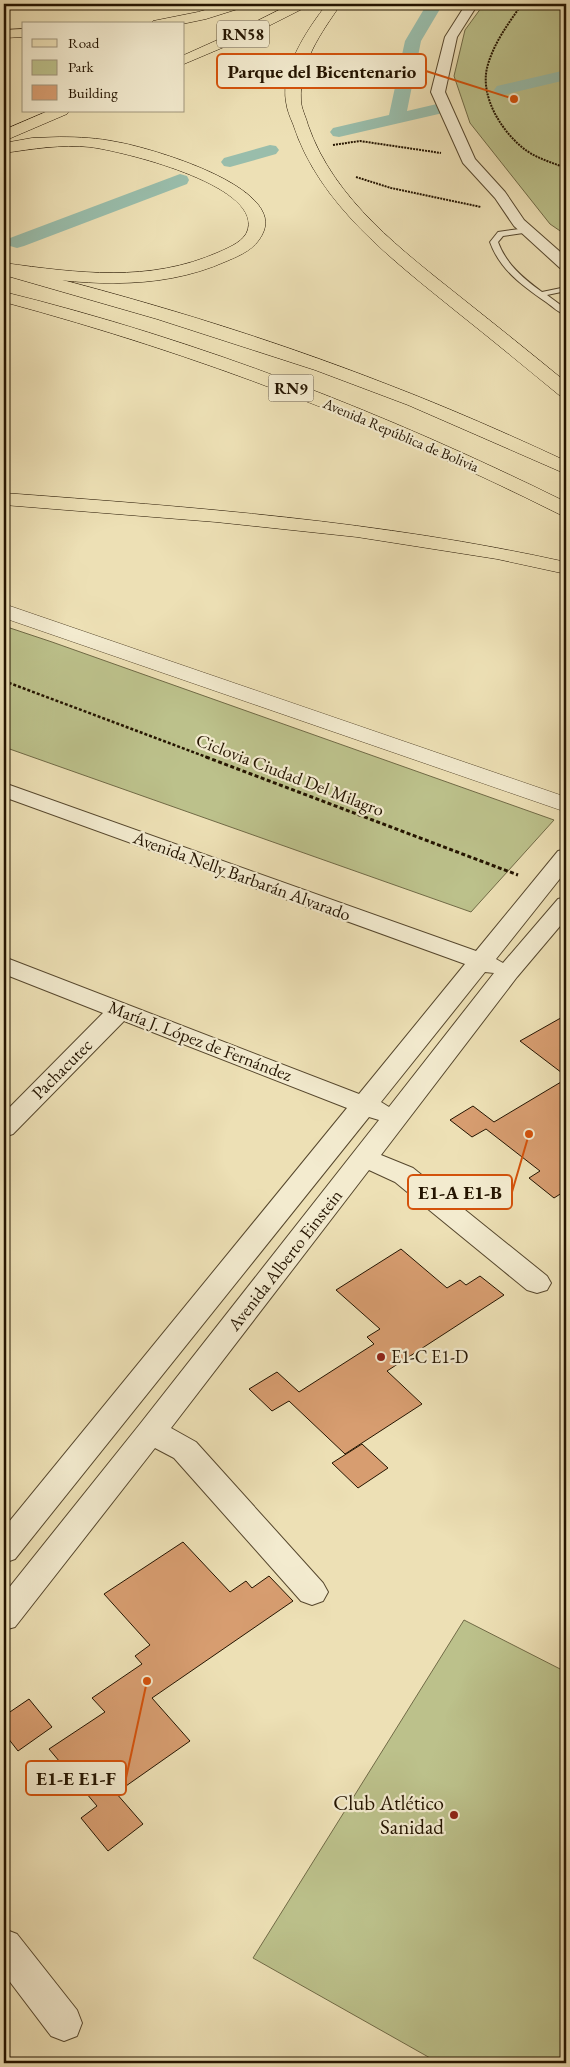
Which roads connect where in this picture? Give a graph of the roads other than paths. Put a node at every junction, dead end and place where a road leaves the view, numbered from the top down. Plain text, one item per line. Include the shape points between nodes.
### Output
1 (239, 4) edge
2 (276, 4) edge
3 (301, 4) edge
4 (334, 4) edge
5 (472, 4) edge
6 (169, 22) edge
7 (22, 33) edge
8 (4, 34) edge
9 (185, 46) edge
10 (185, 60) edge
11 (31, 112) edge
12 (60, 112) edge
13 (4, 124) edge
14 (4, 136) edge
15 (4, 148) edge
16 (523, 227) junction
17 (566, 265) edge
18 (4, 269) edge
19 (566, 289) edge
20 (542, 294) junction
21 (4, 297) edge
22 (566, 313) edge
23 (566, 391) edge
24 (566, 468) edge
25 (4, 499) edge
26 (566, 510) edge
27 (566, 568) edge
28 (4, 611) edge
29 (4, 790) edge
30 (566, 805) edge
31 (566, 856) edge
32 (566, 904) edge
33 (480, 961) junction
34 (4, 965) edge
35 (508, 972) junction
36 (120, 1010) junction
37 (366, 1104) junction
38 (395, 1118) junction
39 (4, 1128) edge
40 (364, 1158) junction
41 (537, 1283) dead end
42 (151, 1432) junction
43 (4, 1550) edge
44 (312, 1592) dead end
45 (4, 1617) edge
46 (4, 1946) edge
47 (64, 2023) dead end

1 - 6 main road
2 - 9 main road, RN58
3 - 10 main road, RN58
4 - 23 main road via 304,50 294,78 293,102 308,147 341,197 375,233
5 - 16 street via 450,37 438,92 468,160 500,195
7 - 8 main road
11 - 13 main road
12 - 14 main road
15 - 18 main road via 79,142 148,153 195,169 234,191 251,208 258,222 255,233 244,246 202,266 176,273 102,279
16 - 17 street
16 - 20 lane via 502,234 494,242 496,252 504,265
18 - 24 main road, Avenida República de Bolivia / RN9 via 144,307 323,366 410,399
19 - 20 lane
20 - 22 lane
21 - 26 main road, Avenida República de Bolivia / RN9 via 106,325 268,379 387,427
25 - 27 main road via 186,513 410,538
28 - 30 street
29 - 33 street, Avenida Nelly Barbarán Alvarado
31 - 33 street, Avenida Alberto Einstein
32 - 35 street, Avenida Alberto Einstein
33 - 35 street, Avenida Nelly Barbarán Alvarado
33 - 37 street, Avenida Alberto Einstein
34 - 36 street, María J. López de Fernández
35 - 38 street, Avenida Alberto Einstein
36 - 37 street, María J. López de Fernández
36 - 39 street, Pachacutec
37 - 38 street, María J. López de Fernández
37 - 43 street, Avenida Alberto Einstein
38 - 40 street, Avenida Alberto Einstein
40 - 41 street via 404,1175
40 - 42 street, Avenida Alberto Einstein
42 - 44 street via 185,1450
42 - 45 street, Avenida Alberto Einstein
46 - 47 street

